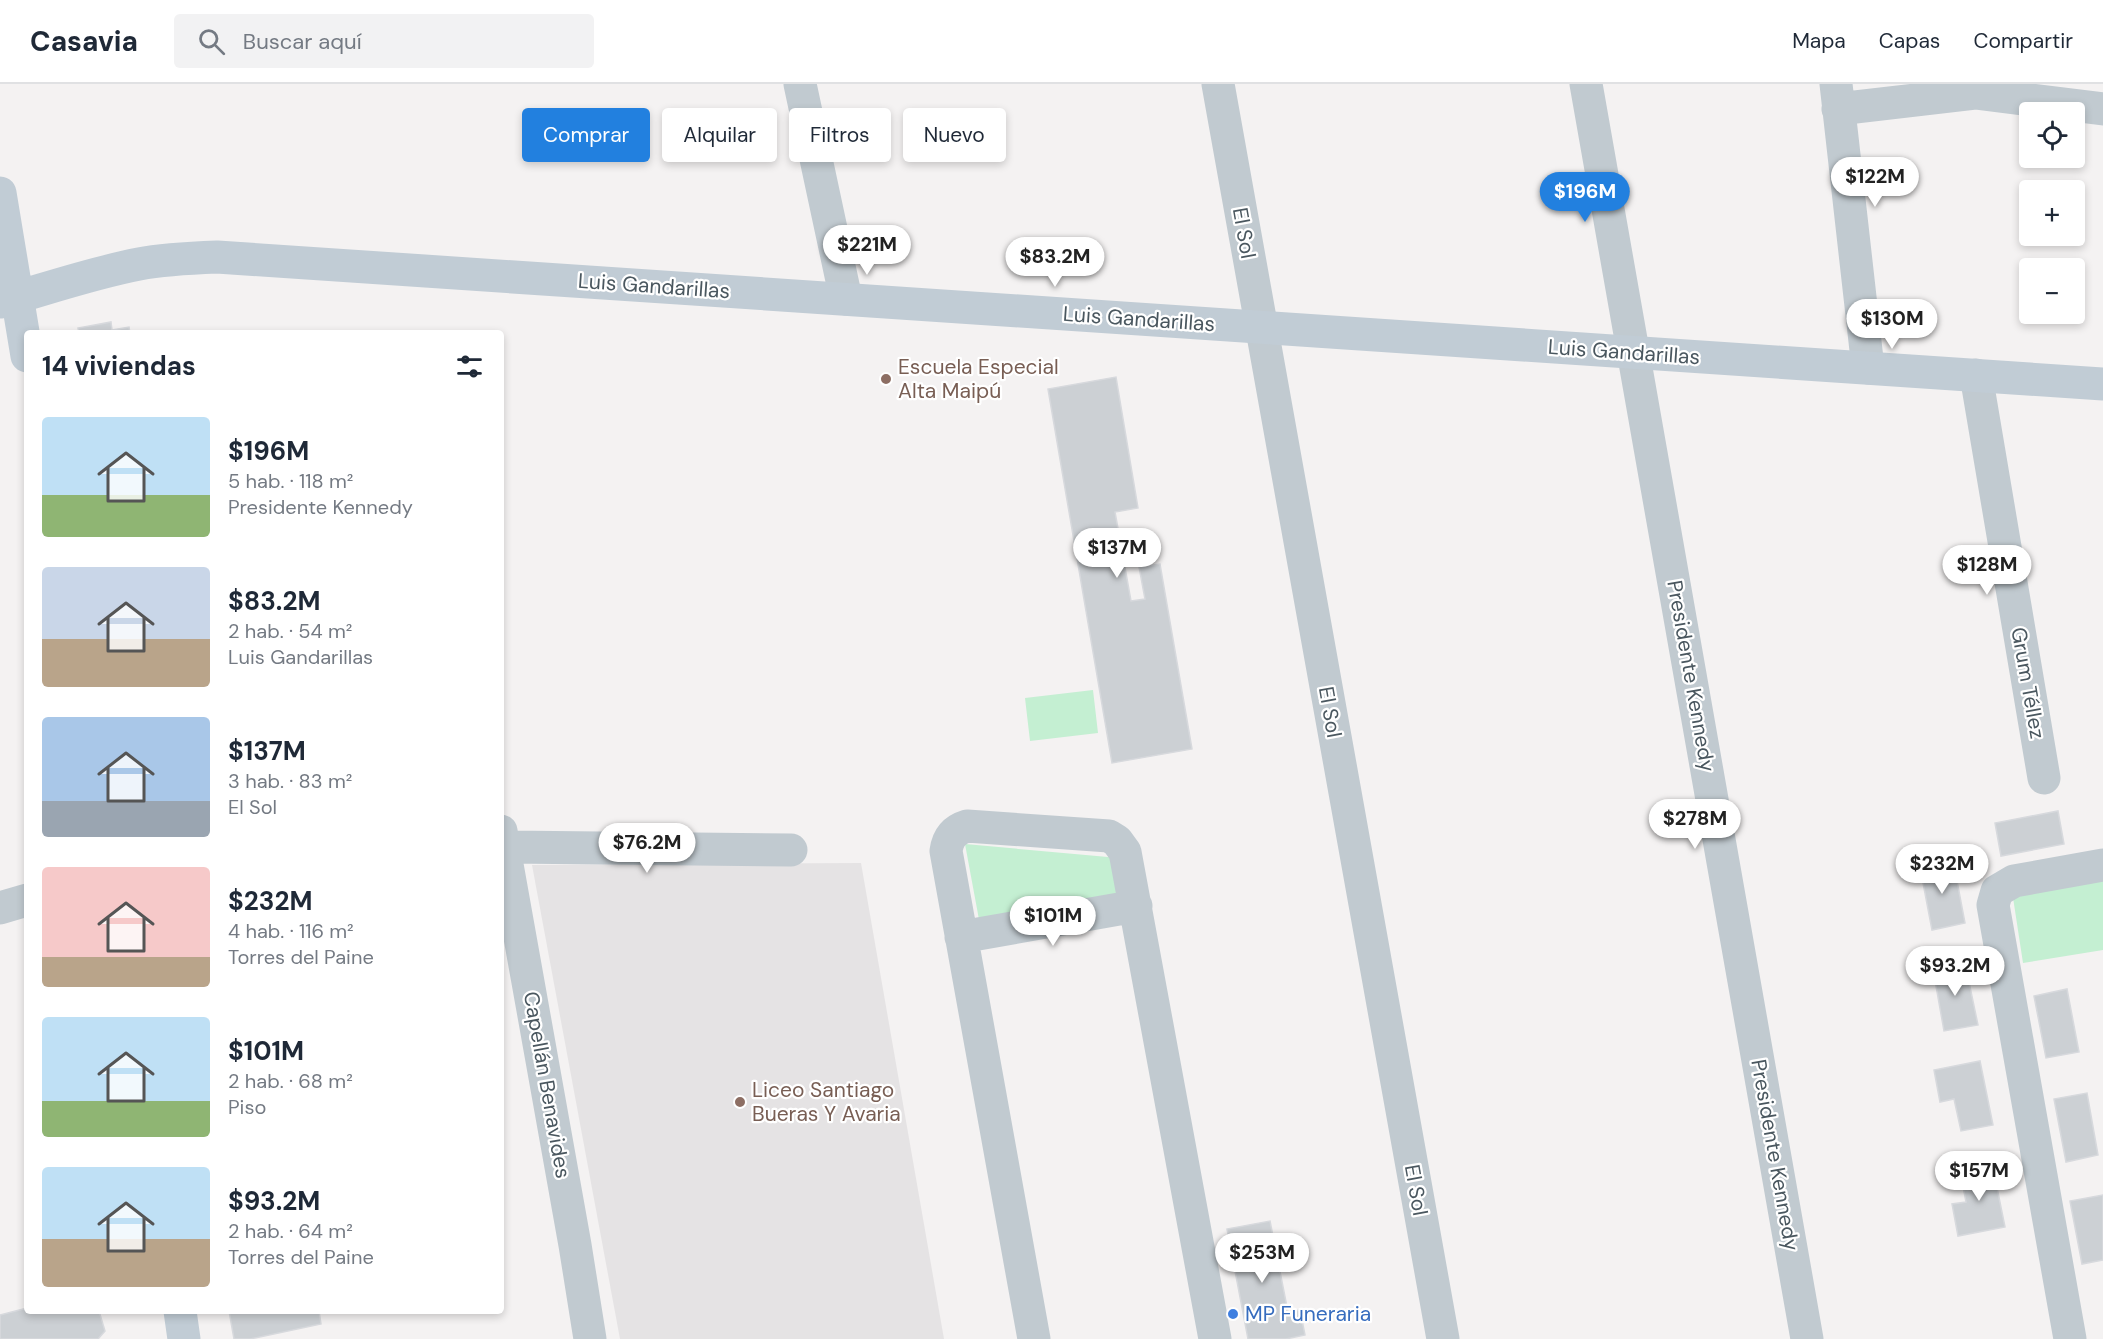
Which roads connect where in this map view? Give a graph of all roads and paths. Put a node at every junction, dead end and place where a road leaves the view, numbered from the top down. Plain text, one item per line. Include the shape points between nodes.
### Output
1 (800, 84) edge
2 (1218, 84) edge
3 (1586, 84) edge
4 (1975, 89) edge
5 (1837, 97) edge
6 (2103, 110) edge
7 (0, 193) edge
8 (846, 299) junction
9 (9, 300) edge
10 (1261, 328) junction
11 (24, 347) edge
12 (1634, 352) junction
13 (1868, 368) junction
14 (1976, 375) junction
15 (2103, 384) edge
16 (2044, 778) dead end
17 (504, 839) edge
18 (504, 850) edge
19 (791, 850) dead end
20 (2103, 865) edge
21 (24, 901) edge
22 (1136, 906) junction
23 (0, 908) edge
24 (962, 937) junction
25 (180, 1314) edge
26 (184, 1339) edge
27 (590, 1339) edge
28 (1034, 1339) edge
29 (1215, 1339) edge
30 (1443, 1339) edge
31 (1807, 1339) edge
32 (2070, 1339) edge

1 - 8 street
2 - 10 street, El Sol
3 - 12 street, Presidente Kennedy
4 - 5 street
4 - 6 street
5 - 13 street
7 - 9 street
8 - 9 street, Luis Gandarillas via 217,257 140,263
8 - 10 street, Luis Gandarillas
9 - 11 street
10 - 12 street, Luis Gandarillas
10 - 30 street, El Sol
12 - 13 street, Luis Gandarillas
12 - 31 street, Presidente Kennedy
13 - 14 street, Luis Gandarillas
14 - 15 street, Luis Gandarillas
14 - 16 street, Grum Téllez
17 - 19 street
18 - 27 street, Capellán Benavides
20 - 32 street via 2014,881 1997,891 1993,905
21 - 23 street
22 - 24 street
22 - 24 street via 1125,852 1108,836 968,826 952,834 946,851
22 - 29 street
24 - 28 street
25 - 26 street

